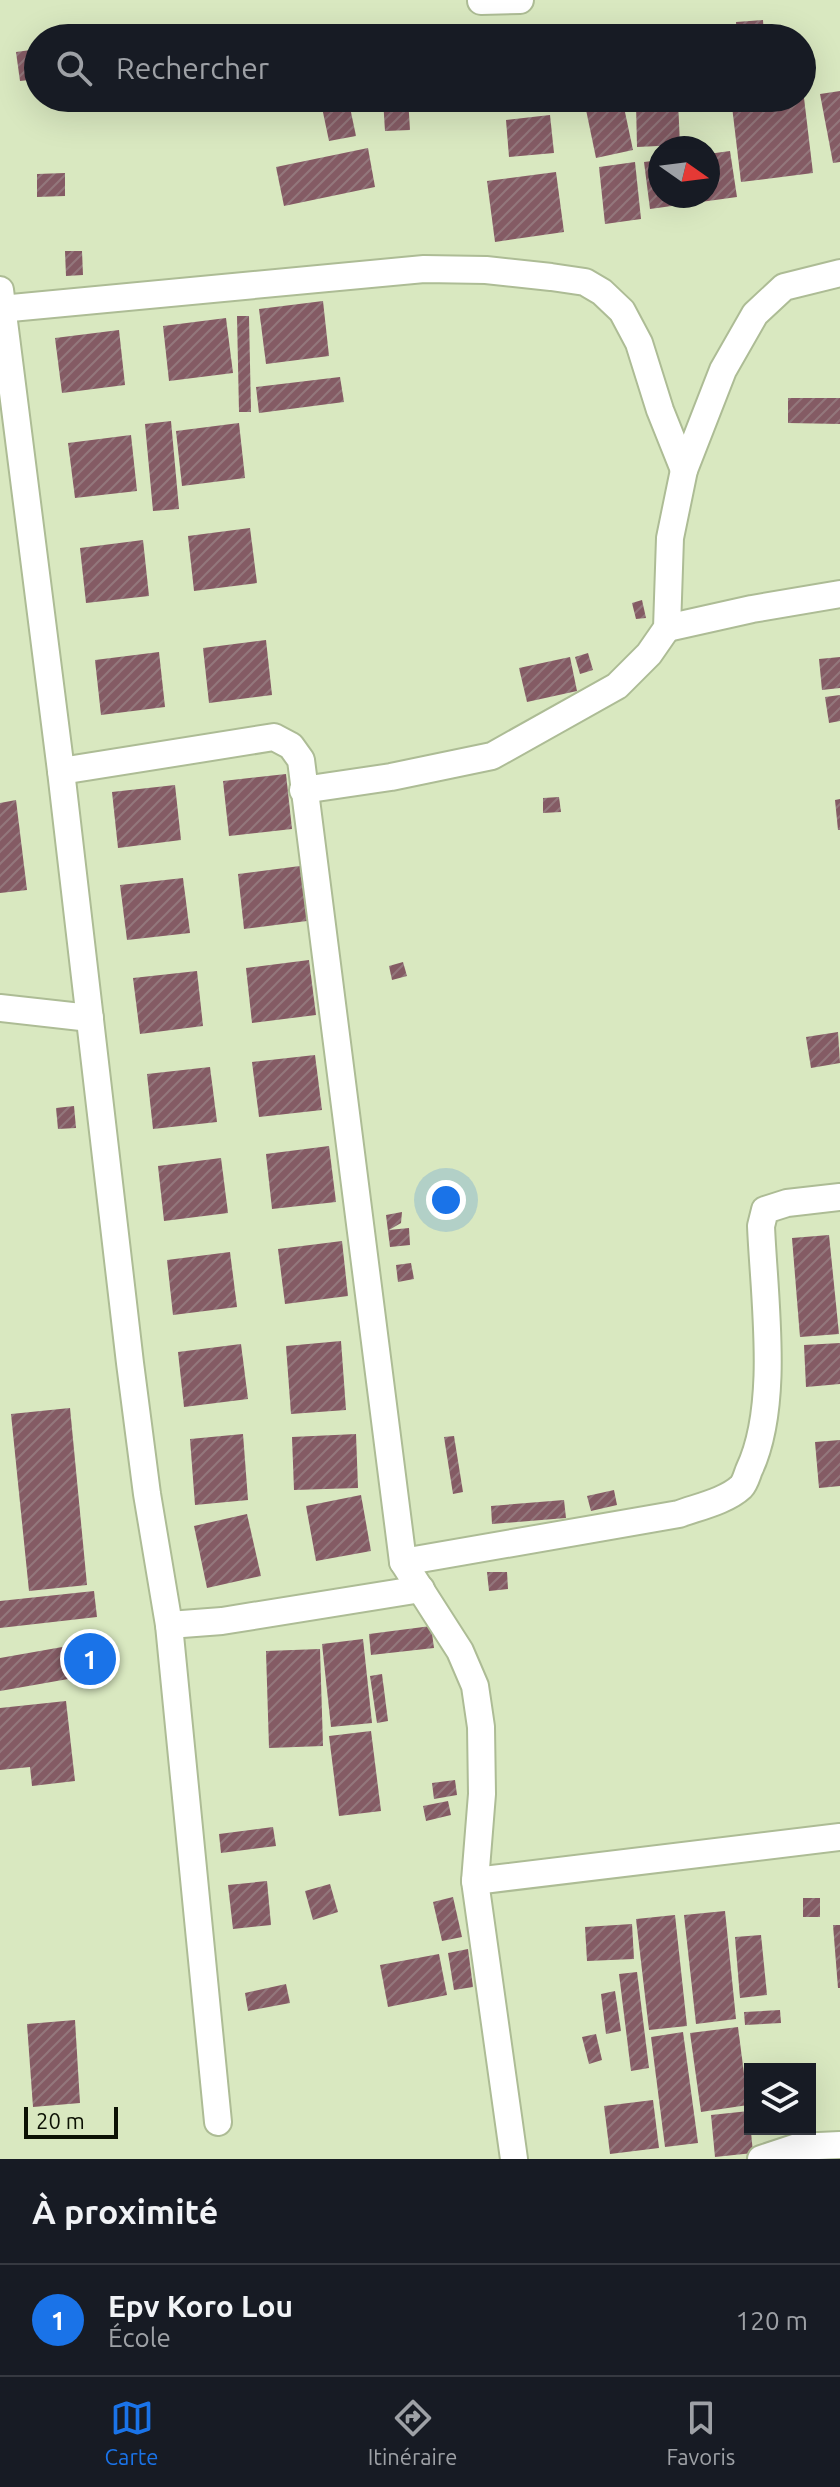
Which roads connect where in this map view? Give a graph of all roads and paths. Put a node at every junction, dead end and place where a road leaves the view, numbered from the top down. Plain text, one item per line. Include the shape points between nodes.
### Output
1 (520, 0) edge
2 (481, 1) edge
3 (840, 273) edge
4 (1, 303) edge
5 (684, 470) junction
6 (840, 594) edge
7 (667, 628) junction
8 (61, 771) junction
9 (303, 790) junction
10 (0, 1008) edge
11 (90, 1018) junction
12 (840, 1197) edge
13 (403, 1562) junction
14 (421, 1589) junction
15 (169, 1625) junction
16 (840, 1837) edge
17 (475, 1881) junction
18 (218, 2122) dead end
19 (840, 2145) edge
20 (514, 2159) edge
21 (761, 2159) edge

1 - 2 street
3 - 5 street via 784,287 755,314 723,370
4 - 5 street via 424,269 585,282 622,311 639,343
4 - 8 street
5 - 7 street via 670,538
6 - 7 street
7 - 9 street via 617,686 492,756
8 - 9 street via 274,737 291,746 301,760
8 - 11 street
9 - 13 street
10 - 11 street
11 - 15 street via 141,1450
12 - 13 street via 765,1210 761,1226 766,1412 757,1453 742,1486 679,1514
13 - 14 street
14 - 15 street
14 - 17 street via 475,1686 482,1794
15 - 18 street
16 - 17 street
17 - 20 street
19 - 21 street via 797,2147

